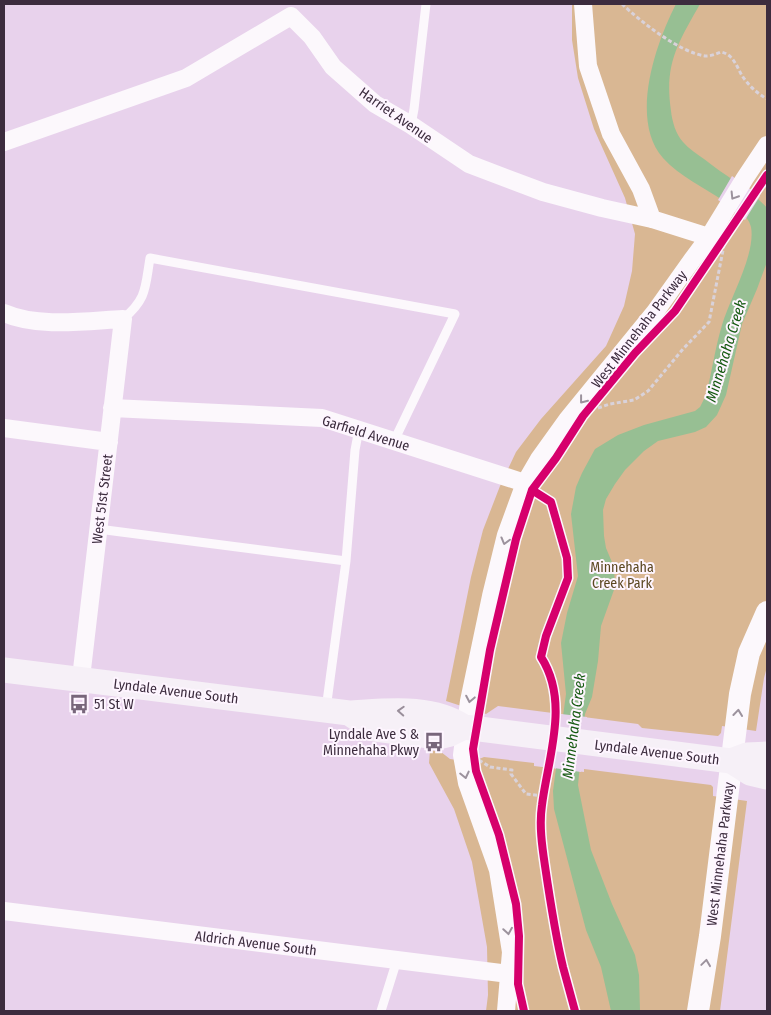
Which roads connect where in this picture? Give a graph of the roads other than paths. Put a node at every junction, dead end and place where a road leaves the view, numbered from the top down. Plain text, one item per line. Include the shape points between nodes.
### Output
1 (426, 4) edge
2 (583, 4) edge
3 (292, 10) edge
4 (411, 125) junction
5 (4, 142) edge
6 (767, 145) edge
7 (652, 219) junction
8 (720, 240) junction
9 (4, 313) edge
10 (123, 319) junction
11 (112, 408) junction
12 (4, 428) edge
13 (359, 430) junction
14 (394, 441) junction
15 (109, 442) junction
16 (525, 483) junction
17 (98, 529) junction
18 (346, 561) junction
19 (767, 612) edge
20 (4, 670) edge
21 (81, 678) junction
22 (337, 711) junction
23 (471, 728) junction
24 (767, 754) edge
25 (731, 761) junction
26 (767, 777) edge
27 (4, 911) edge
28 (397, 960) junction
29 (509, 974) junction
30 (381, 1011) edge
31 (506, 1011) edge
32 (698, 1011) edge

1 - 4 lane
2 - 7 street via 588,66 611,134 641,189
3 - 4 street, Harriet Avenue via 333,67 375,104
3 - 5 street, Harriet Avenue via 186,78
4 - 7 street, Harriet Avenue via 469,164 497,175 551,194
6 -> 8 street, West Minnehaha Parkway via 751,184 723,214
7 - 8 street, Harriet Avenue
8 -> 16 street, West Minnehaha Parkway via 655,312 567,420
9 - 10 street via 29,321
10 - 11 street, West 51st Street
10 - 14 lane via 137,307 144,294 150,258 456,314
11 - 13 street, Garfield Avenue via 309,417
11 - 15 street, West 51st Street
12 - 15 street
13 - 14 street, Garfield Avenue
13 - 18 lane
14 - 16 street, Garfield Avenue
15 - 17 street, West 51st Street
16 -> 23 street, West Minnehaha Parkway via 506,535 491,596
17 - 18 lane
17 - 21 street, West 51st Street
18 - 22 lane
25 -> 19 street, West Minnehaha Parkway via 744,673
20 - 21 main road, Lyndale Avenue South
21 - 22 main road, Lyndale Avenue South
22 - 23 main road, Lyndale Avenue South via 371,727 435,737
23 - 25 main road, Lyndale Avenue South
23 -> 29 street, West Minnehaha Parkway via 462,766 498,870 511,952
24 - 25 main road, Lyndale Avenue South via 747,755
25 - 26 main road, Lyndale Avenue South via 750,773
32 -> 25 street, West Minnehaha Parkway
27 - 28 street, Aldrich Avenue South
28 - 29 street, Aldrich Avenue South
28 - 30 lane
29 - 31 street, West Minnehaha Parkway

